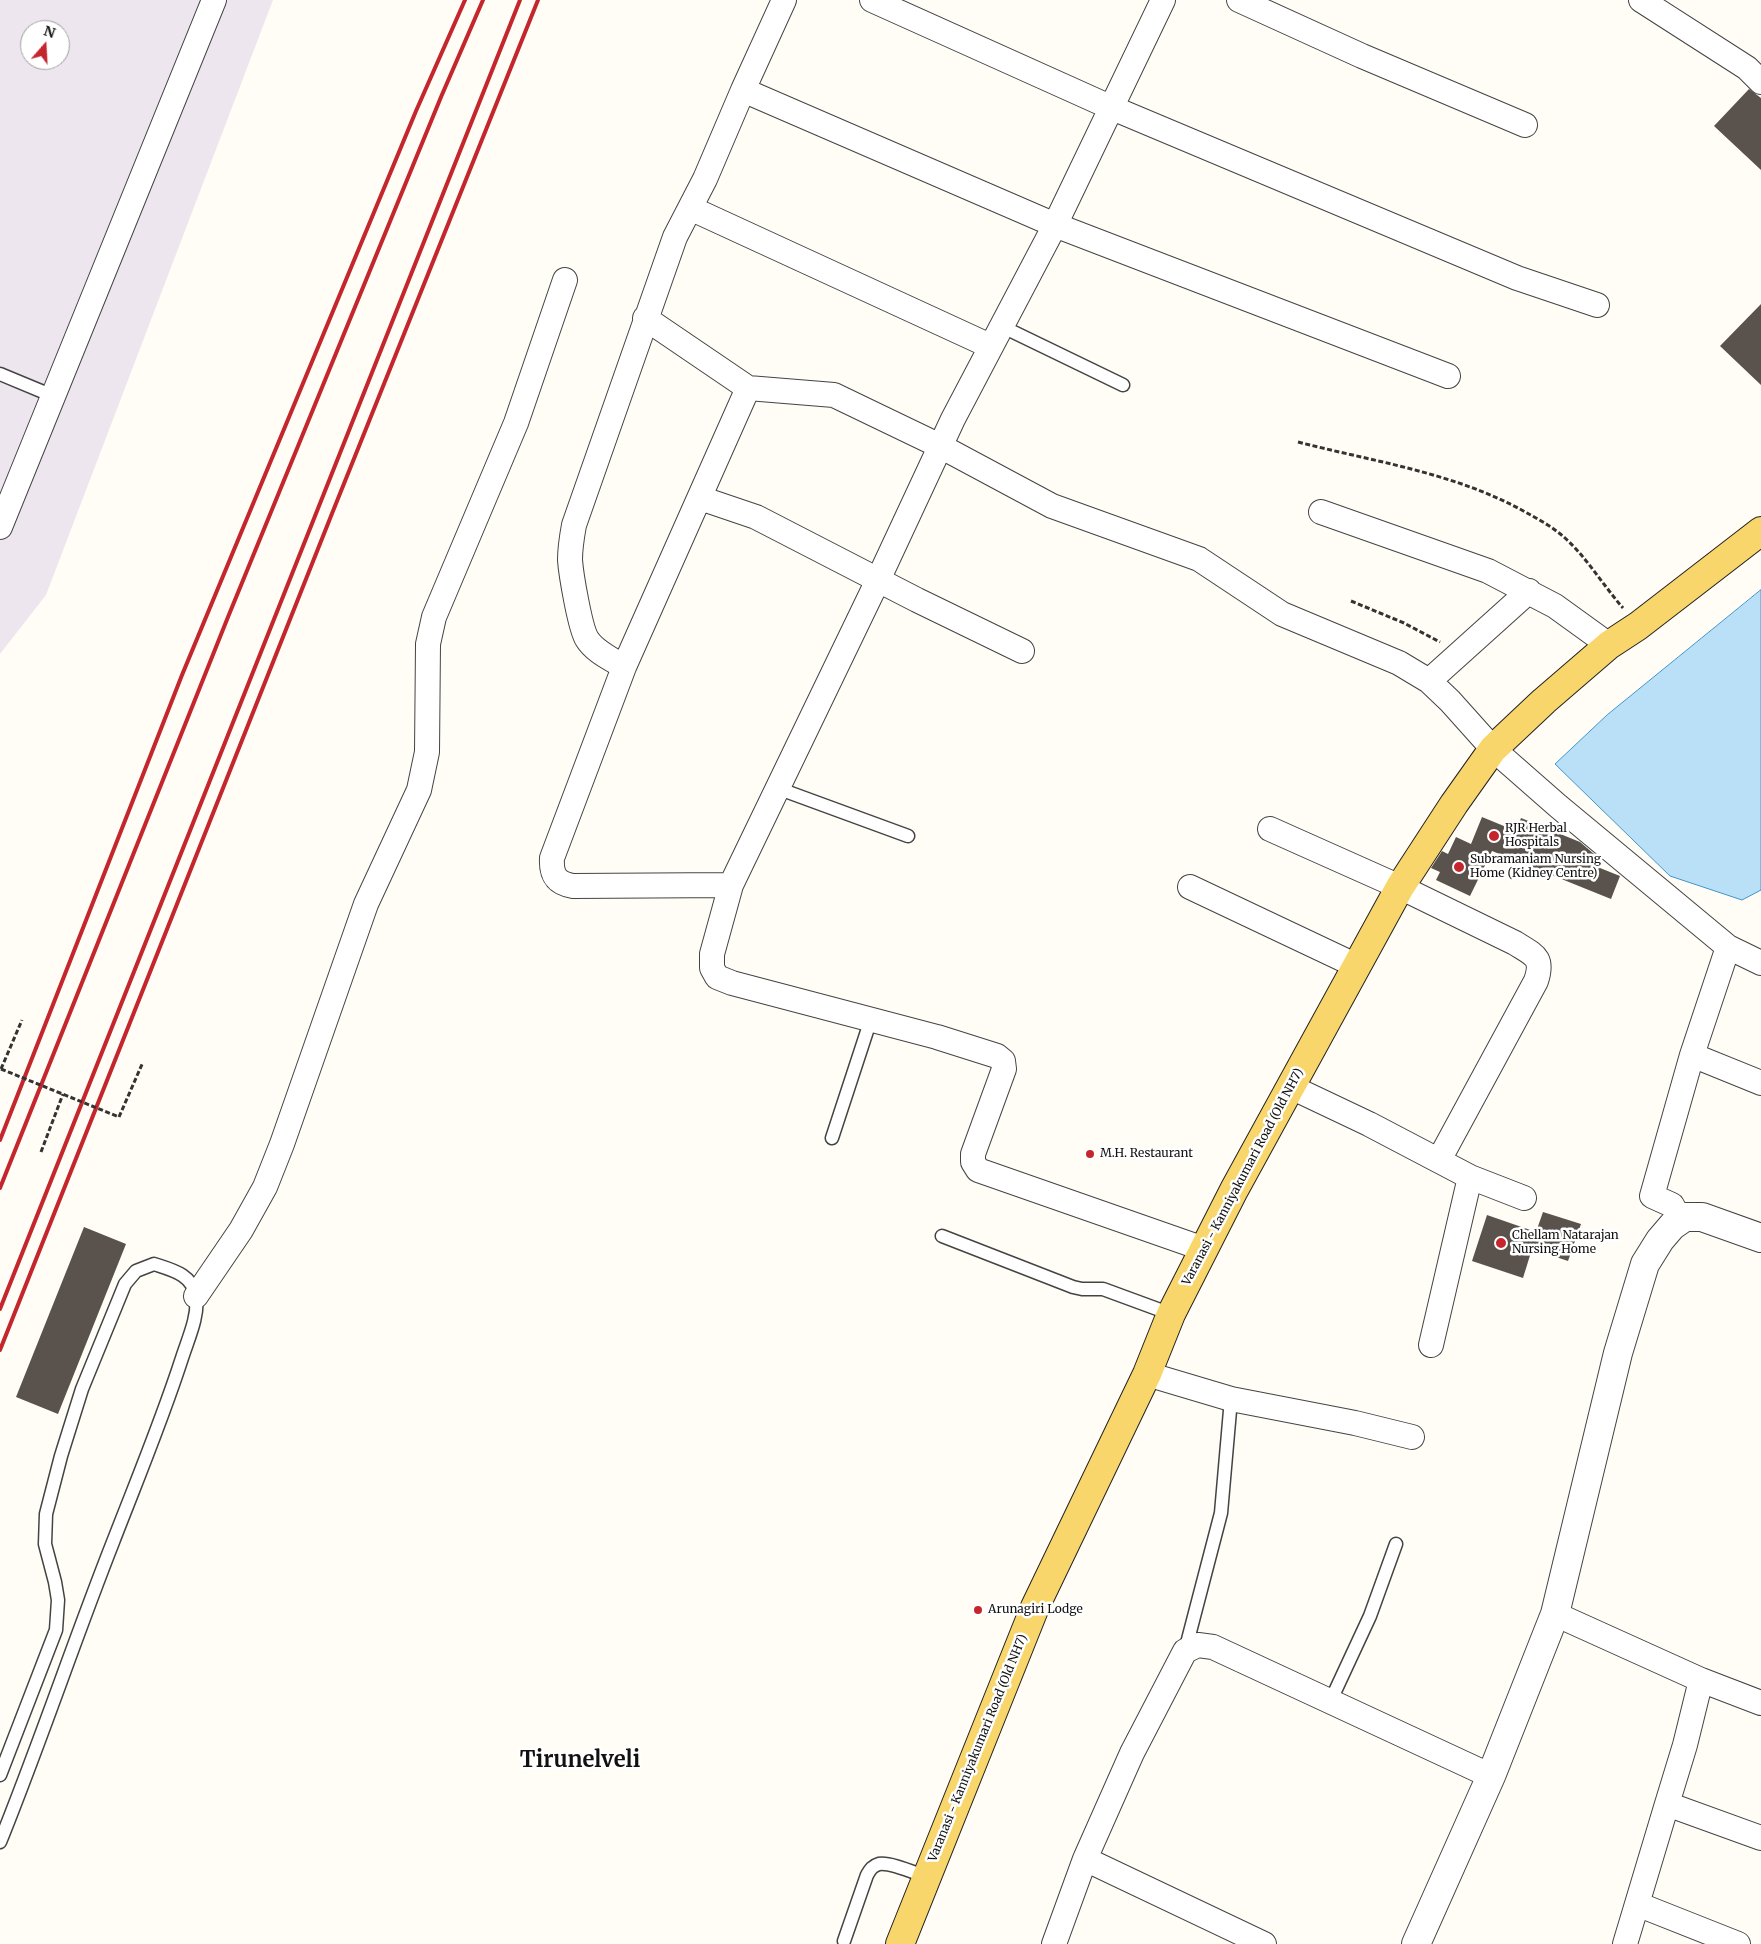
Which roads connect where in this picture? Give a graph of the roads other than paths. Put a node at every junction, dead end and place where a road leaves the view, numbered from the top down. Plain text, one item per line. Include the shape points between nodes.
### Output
1 (214, 0) edge
2 (784, 0) edge
3 (872, 0) edge
4 (1163, 0) edge
5 (1239, 0) edge
6 (1641, 0) edge
7 (1756, 73) edge
8 (743, 90) junction
9 (1110, 108) junction
10 (1525, 125) dead end
11 (690, 208) junction
12 (1055, 225) junction
13 (565, 280) dead end
14 (1597, 306) dead end
15 (645, 318) junction
16 (996, 336) junction
17 (0, 374) edge
18 (1448, 376) dead end
19 (1123, 385) dead end
20 (748, 388) junction
21 (53, 396) junction
22 (940, 446) junction
23 (700, 498) junction
24 (1321, 512) dead end
25 (0, 527) edge
26 (1761, 531) edge
27 (878, 580) junction
28 (1528, 591) junction
29 (1609, 645) junction
30 (1022, 651) dead end
31 (624, 667) junction
32 (1430, 681) junction
33 (1493, 749) junction
34 (777, 788) junction
35 (1270, 829) dead end
36 (908, 836) dead end
37 (731, 885) junction
38 (1190, 887) dead end
39 (1400, 887) junction
40 (1728, 947) junction
41 (1761, 963) edge
42 (1357, 966) junction
43 (871, 1019) junction
44 (1692, 1054) junction
45 (1761, 1083) edge
46 (1290, 1087) junction
47 (832, 1138) dead end
48 (1440, 1160) junction
49 (1470, 1177) junction
50 (1524, 1198) dead end
51 (1680, 1220) junction
52 (942, 1236) dead end
53 (1761, 1238) edge
54 (1204, 1249) junction
55 (196, 1296) junction
56 (1171, 1314) junction
57 (1431, 1345) dead end
58 (1147, 1374) junction
59 (1231, 1399) junction
60 (1412, 1437) dead end
61 (1396, 1544) dead end
62 (1555, 1614) junction
63 (1185, 1651) junction
64 (1701, 1680) junction
65 (1758, 1694) edge
66 (1330, 1700) junction
67 (0, 1775) edge
68 (1491, 1776) junction
69 (1667, 1804) junction
70 (1761, 1838) edge
71 (0, 1842) edge
72 (1085, 1859) junction
73 (927, 1877) junction
74 (1637, 1904) junction
75 (844, 1941) dead end
76 (900, 1944) edge
77 (1054, 1944) edge
78 (1264, 1944) edge
79 (1416, 1944) edge
80 (1625, 1944) edge
81 (1738, 1944) edge

1 - 21 street
2 - 8 street
3 - 9 street
4 - 9 street
5 - 10 street
6 - 7 street
8 - 11 street
8 - 12 street
9 - 12 street
9 - 14 street via 1517,278
11 - 15 street via 675,237
11 - 16 street
12 - 16 street
12 - 18 street
13 - 55 street via 516,423 434,617 428,644 427,752 419,790 366,904 264,1187 241,1230
15 - 20 street
15 - 31 street via 571,540 570,561 584,634 602,653
16 - 19 lane
16 - 22 street
17 - 21 lane
20 - 22 street via 834,395
20 - 23 street
21 - 25 street
22 - 27 street
22 - 32 street via 1052,506 1199,558 1282,614 1399,663
23 - 27 street via 756,517
23 - 31 street
24 - 28 street via 1488,571
26 - 29 main road, Varanasi - Kanniyakumari Road (Old NH7)
27 - 30 street
27 - 34 street
28 - 29 street
28 - 32 street
29 - 33 main road, Varanasi - Kanniyakumari Road (Old NH7)
31 - 37 street via 552,858 554,877 561,884 573,886
32 - 33 street
33 - 39 main road, Varanasi - Kanniyakumari Road (Old NH7)
33 - 40 street
34 - 36 lane
34 - 37 street
35 - 39 street
37 - 43 street via 712,954 712,968 717,977
38 - 42 street
39 - 42 main road, Varanasi - Kanniyakumari Road (Old NH7)
39 - 48 street via 1521,946 1539,962 1536,981
40 - 41 street
40 - 44 street
42 - 46 main road, Varanasi - Kanniyakumari Road (Old NH7)
43 - 47 lane
43 - 54 street via 997,1056 1003,1061 1004,1069 973,1154 972,1162 978,1170
44 - 45 street
44 - 51 street via 1652,1196 1672,1205
46 - 48 street
46 - 54 main road, Varanasi - Kanniyakumari Road (Old NH7)
48 - 49 street
49 - 50 street
49 - 57 street
51 - 53 street via 1702,1217
51 - 62 street via 1660,1240 1645,1264 1618,1353
52 - 56 lane via 1073,1287 1103,1289
54 - 56 main road, Varanasi - Kanniyakumari Road (Old NH7)
55 - 67 lane via 190,1281 184,1276 154,1264 136,1271 124,1284 82,1389 46,1514 45,1544 58,1600 56,1630
55 - 71 lane via 196,1316 165,1411
56 - 58 main road, Varanasi - Kanniyakumari Road (Old NH7)
58 - 59 street
58 - 73 main road, Varanasi - Kanniyakumari Road (Old NH7) via 1035,1607
59 - 60 street
59 - 63 lane via 1221,1513
61 - 66 lane via 1370,1616
62 - 64 street
62 - 68 street
63 - 66 street via 1198,1645 1213,1648
63 - 72 street via 1132,1753
64 - 65 street
64 - 69 street
66 - 68 street
68 - 79 street
69 - 70 street
69 - 74 street
72 - 77 street
72 - 78 street
73 - 75 lane via 891,1865 872,1867
73 - 76 main road, Varanasi - Kanniyakumari Road (Old NH7)
74 - 80 street
74 - 81 street

